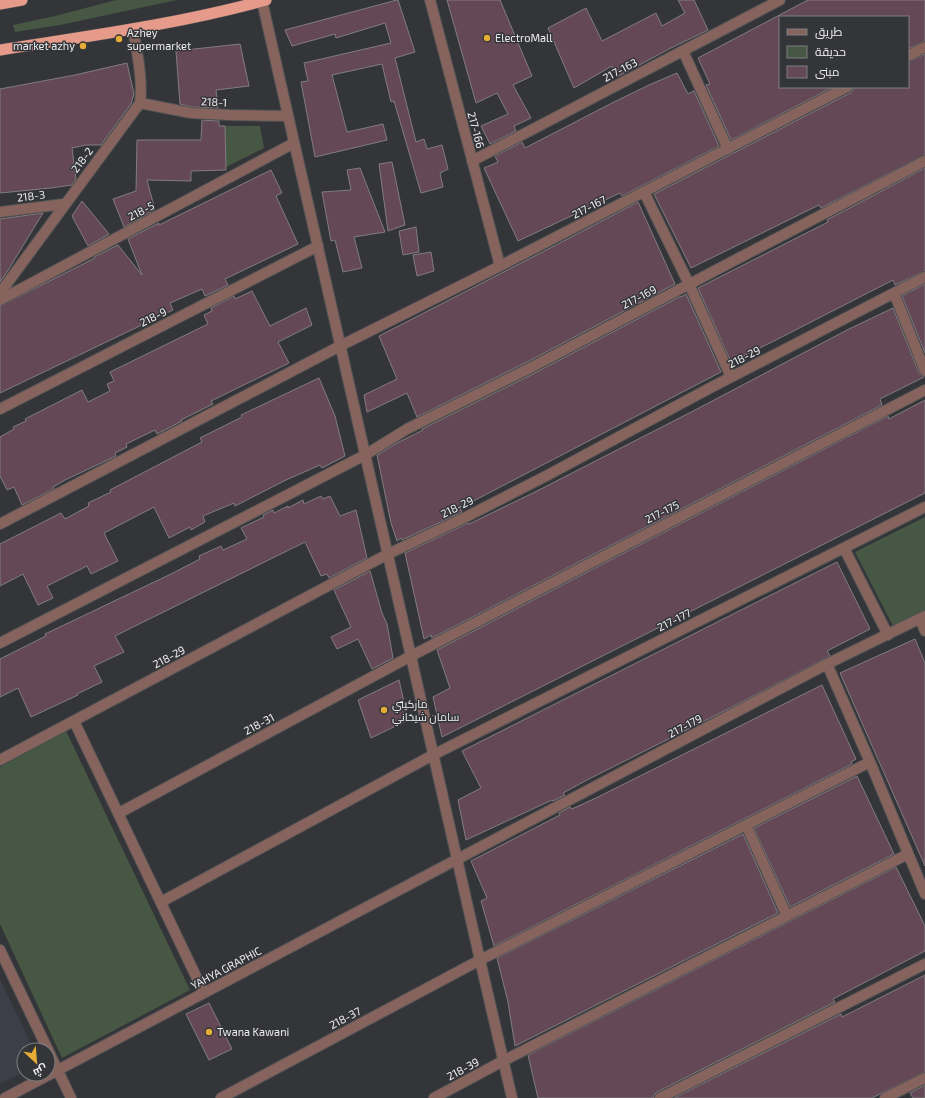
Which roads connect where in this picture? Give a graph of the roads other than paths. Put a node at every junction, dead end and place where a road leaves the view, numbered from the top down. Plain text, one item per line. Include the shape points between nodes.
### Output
1 (22, 0) edge
2 (430, 0) edge
3 (780, 0) edge
4 (264, 1) edge
5 (0, 4) edge
6 (132, 29) junction
7 (925, 47) edge
8 (0, 50) edge
9 (683, 51) junction
10 (909, 55) edge
11 (845, 88) edge
12 (140, 103) junction
13 (288, 116) junction
14 (294, 143) junction
15 (728, 149) junction
16 (472, 161) junction
17 (925, 162) edge
18 (644, 192) junction
19 (64, 204) junction
20 (0, 212) edge
21 (318, 246) junction
22 (500, 266) junction
23 (925, 278) edge
24 (689, 284) junction
25 (0, 293) edge
26 (894, 293) junction
27 (0, 300) edge
28 (340, 346) junction
29 (925, 371) edge
30 (731, 377) junction
31 (925, 390) edge
32 (0, 409) edge
33 (365, 455) junction
34 (925, 507) edge
35 (0, 524) edge
36 (844, 548) junction
37 (388, 554) junction
38 (922, 617) edge
39 (925, 631) edge
40 (888, 635) junction
41 (0, 643) edge
42 (411, 656) junction
43 (827, 664) junction
44 (74, 721) junction
45 (433, 754) junction
46 (0, 760) edge
47 (870, 762) junction
48 (119, 813) junction
49 (746, 824) junction
50 (908, 854) junction
51 (457, 859) junction
52 (925, 894) edge
53 (161, 902) junction
54 (787, 916) junction
55 (0, 950) edge
56 (480, 960) junction
57 (925, 964) edge
58 (204, 993) junction
59 (504, 1061) junction
60 (58, 1070) junction
61 (925, 1078) edge
62 (899, 1094) edge
63 (5, 1098) edge
64 (71, 1098) edge
65 (221, 1098) edge
66 (434, 1098) edge
67 (512, 1098) edge
68 (660, 1098) edge
69 (885, 1098) edge

1 - 5 highway
2 - 16 street, 217-166
3 - 9 street, 217-163
4 - 6 highway
4 - 13 street
6 - 8 highway
6 - 12 street via 141,92
7 - 10 street
9 - 15 street
9 - 16 street, 217-163
11 - 15 street, 217-167
12 - 13 street, 218-1 via 191,113
12 - 19 street, 218-2
13 - 14 street
14 - 21 street
14 - 27 street, 218-5
15 - 18 street, 217-167
16 - 22 street, 217-166
17 - 24 street, 217-169
18 - 22 street, 217-167
18 - 24 street
19 - 20 street, 218-3
19 - 25 street, 218-2
21 - 28 street
21 - 32 street, 218-9
22 - 28 street, 217-167
23 - 26 street, 218-29
24 - 30 street
24 - 33 street, 217-169 via 408,429
26 - 29 street
26 - 30 street, 218-29
28 - 33 street
28 - 35 street, 217-167
30 - 37 street, 218-29 via 546,476
31 - 42 street, 217-175
33 - 37 street
33 - 41 street, 217-169
34 - 36 street, 217-177
36 - 40 street
36 - 45 street, 217-177
37 - 42 street
37 - 44 street, 218-29
38 - 39 street
38 - 40 street, 217-179
40 - 43 street, 217-179
42 - 45 street
42 - 48 street, 218-31
43 - 47 street
43 - 51 street, 217-179
44 - 46 street, 218-29
44 - 48 street
45 - 51 street
45 - 53 street, 217-177
47 - 49 street, 218-37
47 - 50 street
48 - 53 street
49 - 54 street
49 - 56 street, 218-37
50 - 52 street
50 - 54 street, 218-39
51 - 56 street
51 - 58 street, YAHYA GRAPHIC
53 - 58 street
54 - 59 street, 218-39
55 - 60 street
56 - 59 street
56 - 65 street, 218-37
57 - 68 street
58 - 60 street, YAHYA GRAPHIC
59 - 66 street, 218-39
59 - 67 street
60 - 63 street, YAHYA GRAPHIC
60 - 64 street
61 - 62 street
62 - 69 street

